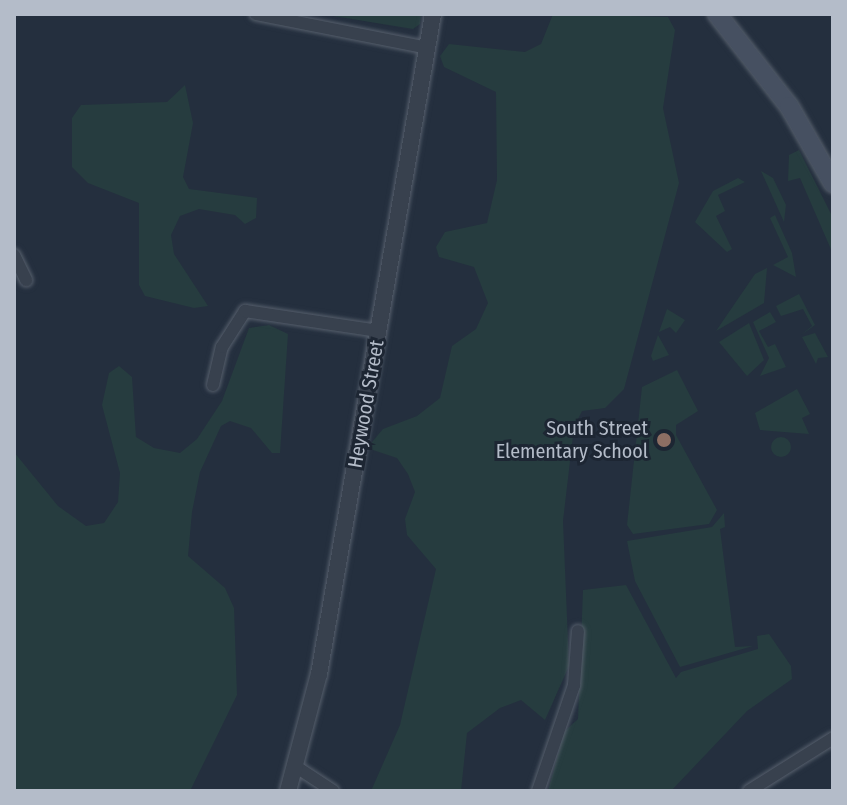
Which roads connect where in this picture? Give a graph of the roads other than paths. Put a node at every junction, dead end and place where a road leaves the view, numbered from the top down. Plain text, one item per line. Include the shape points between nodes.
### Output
1 (433, 14) edge
2 (717, 14) edge
3 (262, 15) edge
4 (427, 48) junction
5 (833, 183) edge
6 (14, 255) edge
7 (26, 280) dead end
8 (379, 331) junction
9 (213, 385) dead end
10 (578, 631) dead end
11 (833, 738) edge
12 (298, 768) junction
13 (288, 791) edge
14 (333, 791) edge
15 (538, 791) edge
16 (749, 791) edge

1 - 4 street, Heywood Street
2 - 5 main road via 789,106
3 - 4 street
4 - 8 street, Heywood Street
6 - 7 street
8 - 9 street via 245,311 222,347
8 - 12 street, Heywood Street
10 - 15 street via 574,685
11 - 16 street
12 - 13 street, Heywood Street
12 - 14 street

